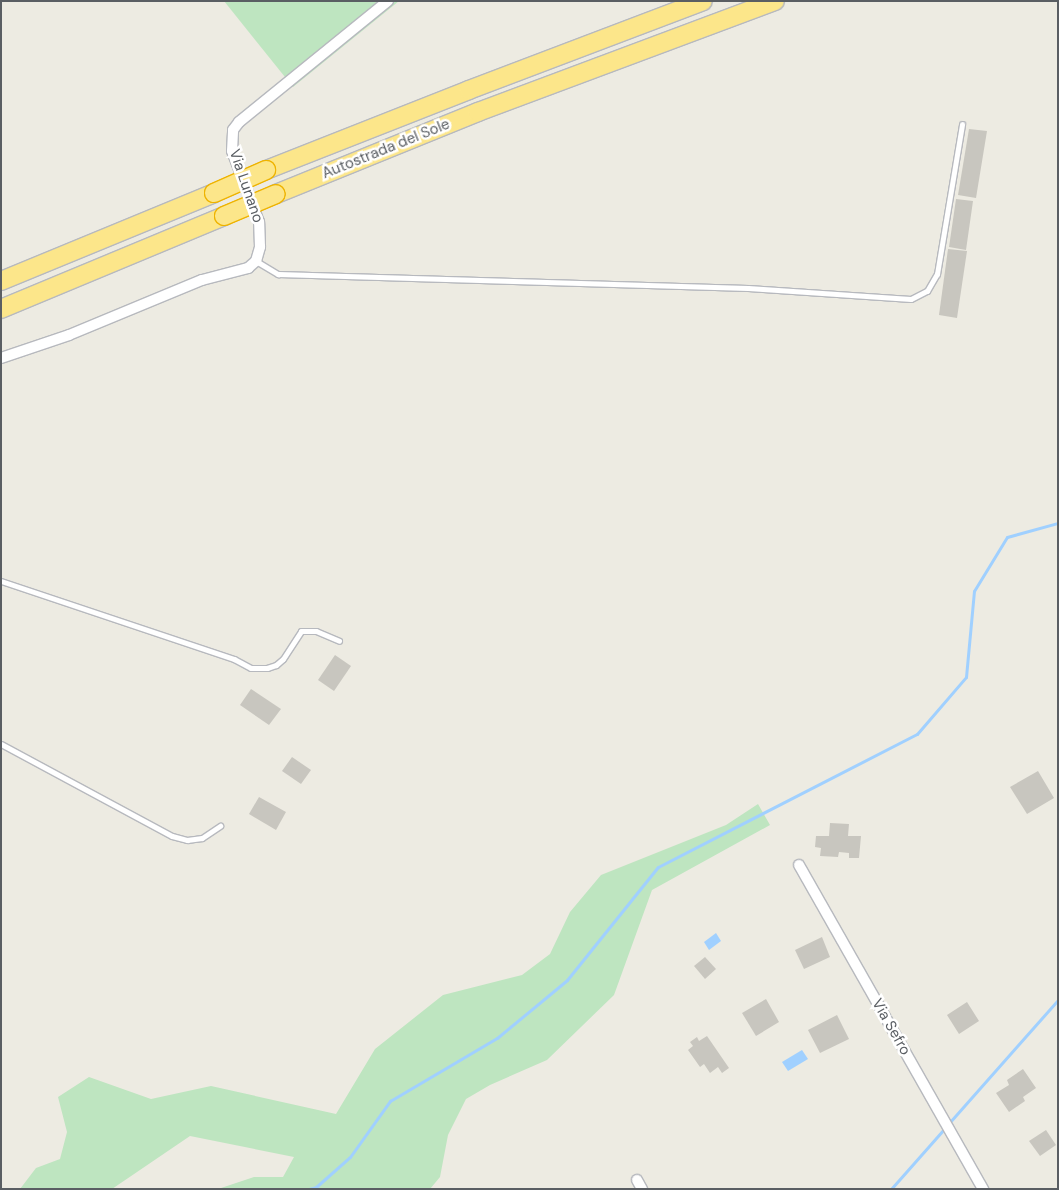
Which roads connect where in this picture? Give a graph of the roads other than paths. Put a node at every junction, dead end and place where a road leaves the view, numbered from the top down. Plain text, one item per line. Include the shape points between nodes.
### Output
1 (388, 1) edge
2 (703, 1) edge
3 (775, 1) edge
4 (962, 124) dead end
5 (256, 261) junction
6 (1, 281) edge
7 (1, 309) edge
8 (1, 358) edge
9 (1, 580) edge
10 (339, 641) dead end
11 (1, 744) edge
12 (220, 826) dead end
13 (799, 865) dead end
14 (983, 1189) edge

1 - 5 street, Via Lunano via 233,130 232,151 259,222 260,247
2 - 6 highway, Autostrada del Sole, bridge via 266,170
3 - 7 highway, Autostrada del Sole, bridge via 478,112
4 - 5 lane via 937,274 927,291 911,298 748,288 278,274
5 - 8 street via 248,268 202,280 69,335
9 - 10 lane via 234,659 251,668 276,666 301,631 316,631
11 - 12 lane via 172,836 187,840 202,838
13 - 14 street, Via Sefro

